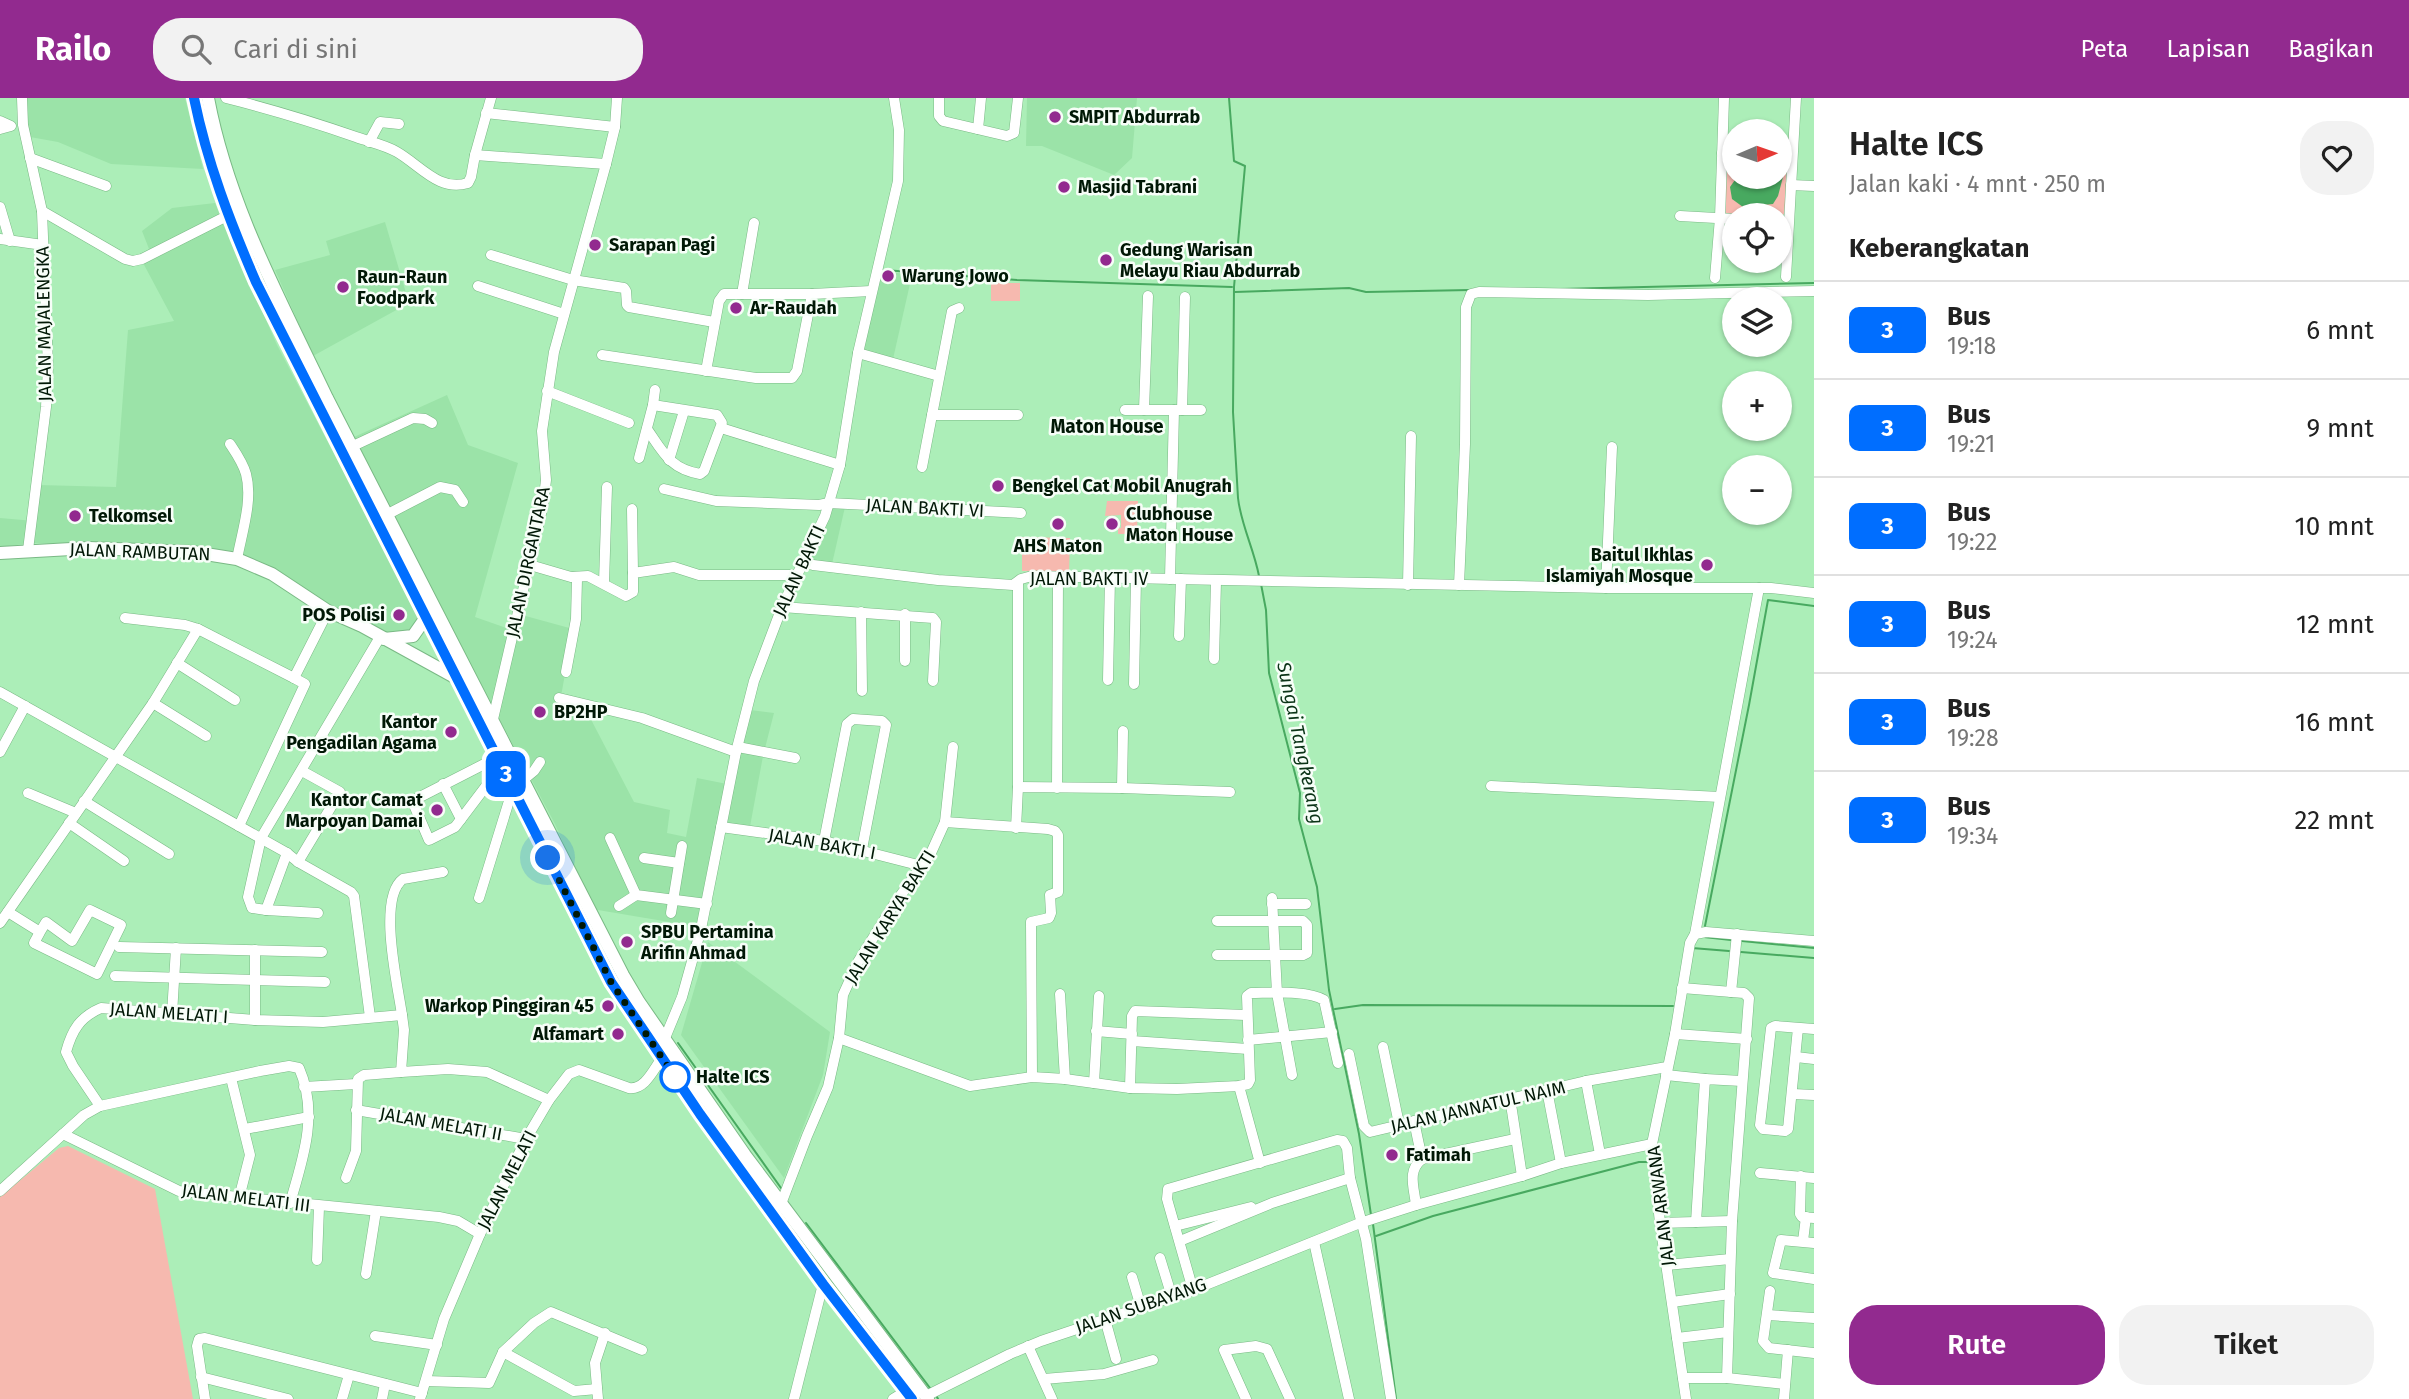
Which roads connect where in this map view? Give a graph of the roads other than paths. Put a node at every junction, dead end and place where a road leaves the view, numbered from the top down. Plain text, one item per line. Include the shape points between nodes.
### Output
1 (22, 98) edge
2 (194, 98) edge
3 (208, 98) edge
4 (226, 98) edge
5 (491, 98) edge
6 (617, 98) edge
7 (894, 98) edge
8 (939, 98) edge
9 (981, 98) edge
10 (1018, 98) edge
11 (1724, 98) edge
12 (1796, 98) edge
13 (486, 113) junction
14 (1723, 119) edge
15 (0, 121) edge
16 (399, 124) dead end
17 (23, 125) junction
18 (11, 126) junction
19 (615, 127) junction
20 (0, 129) edge
21 (978, 129) junction
22 (369, 142) junction
23 (1722, 153) edge
24 (475, 155) junction
25 (1792, 157) edge
26 (30, 158) junction
27 (606, 164) junction
28 (1792, 185) edge
29 (106, 186) dead end
30 (1814, 186) edge
31 (0, 207) edge
32 (42, 211) junction
33 (227, 216) junction
34 (1680, 216) dead end
35 (1720, 219) junction
36 (754, 223) dead end
37 (5, 240) edge
38 (43, 245) junction
39 (491, 255) dead end
40 (1786, 273) edge
41 (1786, 277) dead end
42 (1715, 278) dead end
43 (573, 280) junction
44 (478, 286) dead end
45 (871, 291) junction
46 (1814, 291) edge
47 (742, 294) junction
48 (812, 294) junction
49 (1148, 296) dead end
50 (1185, 297) dead end
51 (959, 308) dead end
52 (564, 314) junction
53 (714, 322) junction
54 (858, 353) junction
55 (602, 355) dead end
56 (706, 371) junction
57 (939, 376) junction
58 (655, 390) dead end
59 (547, 391) junction
60 (322, 401) junction
61 (653, 405) junction
62 (1125, 410) dead end
63 (1144, 410) junction
64 (1178, 410) junction
65 (1201, 410) dead end
66 (684, 411) junction
67 (932, 415) junction
68 (1018, 415) dead end
69 (432, 423) dead end
70 (629, 423) dead end
71 (721, 428) junction
72 (647, 429) junction
73 (1411, 436) dead end
74 (230, 444) dead end
75 (353, 446) junction
76 (1612, 447) dead end
77 (639, 458) dead end
78 (669, 460) junction
79 (840, 465) junction
80 (922, 467) dead end
81 (607, 487) dead end
82 (664, 489) dead end
83 (463, 502) dead end
84 (829, 503) junction
85 (632, 509) dead end
86 (388, 513) junction
87 (1021, 513) dead end
88 (28, 550) junction
89 (0, 552) edge
90 (237, 559) junction
91 (802, 562) junction
92 (530, 565) junction
93 (634, 573) junction
94 (795, 575) junction
95 (574, 577) junction
96 (1058, 577) junction
97 (1110, 577) junction
98 (1136, 578) junction
99 (1175, 579) junction
100 (1216, 581) junction
101 (604, 583) junction
102 (1018, 583) junction
103 (1408, 585) junction
104 (1459, 585) junction
105 (1759, 587) junction
106 (1606, 588) junction
107 (1814, 593) edge
108 (782, 607) junction
109 (328, 611) junction
110 (861, 612) junction
111 (905, 614) junction
112 (427, 616) junction
113 (125, 618) dead end
114 (198, 629) junction
115 (1179, 636) dead end
116 (382, 638) junction
117 (1214, 659) dead end
118 (905, 661) dead end
119 (177, 663) junction
120 (566, 672) dead end
121 (293, 678) junction
122 (460, 680) junction
123 (1108, 680) dead end
124 (933, 681) dead end
125 (1134, 684) dead end
126 (862, 691) dead end
127 (0, 692) edge
128 (559, 698) dead end
129 (235, 700) dead end
130 (153, 703) junction
131 (25, 706) junction
132 (493, 719) junction
133 (1123, 732) dead end
134 (206, 736) dead end
135 (953, 747) dead end
136 (737, 749) junction
137 (0, 752) edge
138 (114, 757) junction
139 (795, 758) dead end
140 (500, 761) junction
141 (541, 762) dead end
142 (302, 771) junction
143 (443, 784) junction
144 (518, 784) junction
145 (1491, 786) dead end
146 (1018, 787) junction
147 (1057, 788) junction
148 (1122, 788) junction
149 (1230, 792) dead end
150 (28, 793) dead end
151 (1720, 797) junction
152 (84, 801) junction
153 (76, 813) junction
154 (461, 818) junction
155 (945, 821) junction
156 (69, 823) junction
157 (239, 826) junction
158 (721, 827) junction
159 (1016, 828) junction
160 (261, 838) junction
161 (610, 838) dead end
162 (824, 841) junction
163 (682, 846) dead end
164 (862, 849) junction
165 (287, 853) junction
166 (169, 854) dead end
167 (553, 854) junction
168 (644, 858) dead end
169 (124, 860) dead end
170 (299, 862) junction
171 (679, 863) junction
172 (922, 866) junction
173 (443, 872) dead end
174 (636, 895) junction
175 (479, 898) dead end
176 (673, 899) junction
177 (706, 904) junction
178 (1306, 904) dead end
179 (619, 906) dead end
180 (266, 909) junction
181 (8, 912) junction
182 (318, 913) dead end
183 (671, 913) dead end
184 (1217, 921) dead end
185 (1273, 921) junction
186 (0, 923) edge
187 (40, 932) junction
188 (1695, 934) junction
189 (1737, 934) junction
190 (72, 941) junction
191 (1814, 941) edge
192 (119, 947) dead end
193 (176, 948) junction
194 (256, 950) junction
195 (322, 952) dead end
196 (1275, 955) junction
197 (1217, 956) dead end
198 (64, 958) junction
199 (115, 976) dead end
200 (175, 979) junction
201 (256, 981) junction
202 (325, 982) dead end
203 (1682, 988) junction
204 (1731, 992) junction
205 (1278, 993) junction
206 (1060, 994) dead end
207 (1099, 996) dead end
208 (172, 1014) junction
209 (402, 1015) junction
210 (1246, 1015) junction
211 (370, 1017) junction
212 (255, 1020) junction
213 (1798, 1028) junction
214 (1814, 1029) edge
215 (1096, 1031) junction
216 (1332, 1032) junction
217 (1675, 1034) junction
218 (1284, 1036) junction
219 (1132, 1037) junction
220 (665, 1038) junction
221 (839, 1038) junction
222 (1747, 1039) junction
223 (1248, 1045) junction
224 (1383, 1047) dead end
225 (1349, 1054) dead end
226 (1796, 1057) junction
227 (662, 1058) junction
228 (1814, 1059) edge
229 (1338, 1063) dead end
230 (1666, 1071) junction
231 (401, 1072) junction
232 (1292, 1075) dead end
233 (1032, 1077) junction
234 (231, 1078) junction
235 (1065, 1079) junction
236 (1705, 1079) junction
237 (1586, 1081) junction
238 (1742, 1081) junction
239 (1094, 1083) junction
240 (356, 1084) junction
241 (1239, 1086) junction
242 (304, 1087) junction
243 (1130, 1088) junction
244 (1548, 1090) junction
245 (1793, 1094) junction
246 (1814, 1096) edge
247 (1510, 1098) junction
248 (549, 1100) junction
249 (100, 1106) junction
250 (356, 1110) junction
251 (309, 1117) junction
252 (1414, 1121) junction
253 (1399, 1124) junction
254 (245, 1129) junction
255 (63, 1134) junction
256 (526, 1139) junction
257 (1516, 1139) junction
258 (1652, 1144) junction
259 (1600, 1154) junction
260 (1422, 1159) junction
261 (1260, 1163) junction
262 (1561, 1163) junction
263 (1760, 1173) dead end
264 (1522, 1176) junction
265 (1801, 1177) junction
266 (346, 1178) dead end
267 (1350, 1178) junction
268 (1814, 1178) edge
269 (0, 1191) edge
270 (239, 1198) junction
271 (290, 1203) junction
272 (1272, 1203) junction
273 (781, 1204) junction
274 (1416, 1205) junction
275 (319, 1206) junction
276 (376, 1211) junction
277 (1810, 1218) edge
278 (1732, 1221) junction
279 (1364, 1222) junction
280 (1696, 1222) junction
281 (1660, 1223) junction
282 (1175, 1226) junction
283 (480, 1234) junction
284 (1180, 1241) junction
285 (1314, 1241) junction
286 (1809, 1242) edge
287 (1160, 1258) dead end
288 (1730, 1259) junction
289 (814, 1260) junction
290 (317, 1261) dead end
291 (1667, 1265) junction
292 (366, 1274) dead end
293 (1132, 1277) dead end
294 (1814, 1279) edge
295 (823, 1284) junction
296 (1193, 1290) junction
297 (1770, 1291) dead end
298 (1730, 1294) junction
299 (1172, 1297) junction
300 (1672, 1302) junction
301 (1141, 1307) junction
302 (1767, 1315) junction
303 (1814, 1318) edge
304 (1105, 1319) junction
305 (1728, 1332) junction
306 (605, 1333) junction
307 (375, 1336) dead end
308 (1677, 1338) junction
309 (437, 1345) junction
310 (1028, 1346) junction
311 (642, 1350) dead end
312 (1788, 1350) junction
313 (503, 1352) junction
314 (1814, 1353) edge
315 (1116, 1359) dead end
316 (1153, 1360) dead end
317 (349, 1375) junction
318 (201, 1377) junction
319 (1683, 1378) junction
320 (1727, 1378) junction
321 (1044, 1379) junction
322 (426, 1381) junction
323 (385, 1384) junction
324 (1785, 1384) junction
325 (597, 1394) edge
326 (909, 1395) edge
327 (421, 1396) edge
328 (927, 1398) edge
329 (205, 1399) edge
330 (288, 1399) edge
331 (342, 1399) edge
332 (382, 1399) edge
333 (794, 1399) edge
334 (893, 1399) edge
335 (1052, 1399) edge
336 (1247, 1399) edge
337 (1290, 1399) edge
338 (1349, 1399) edge
339 (1391, 1399) edge
340 (1686, 1399) edge
341 (1784, 1399) edge

1 - 17 street, JALAN MAJALENGKA
2 - 33 main road
3 - 60 main road via 239,208
4 - 22 street
5 - 13 street
6 - 19 street, JALAN DIRGANTARA
7 - 45 street, JALAN BAKTI via 898,181
8 - 21 street via 941,120
9 - 21 street
10 - 21 street via 1014,134
11 - 14 street
12 - 25 street
13 - 19 street
13 - 24 street
15 - 18 street
16 - 22 street via 380,122
17 - 18 street
17 - 26 street, JALAN MAJALENGKA
18 - 20 street
19 - 27 street, JALAN DIRGANTARA
22 - 24 street via 392,149 438,182 451,186 468,183
23 - 35 street
24 - 27 street
26 - 29 street
26 - 32 street, JALAN MAJALENGKA
27 - 43 street, JALAN DIRGANTARA
28 - 30 street
31 - 37 street
32 - 33 street via 133,261
32 - 38 street, JALAN MAJALENGKA
33 - 60 main road via 256,282
34 - 35 street
35 - 42 street
36 - 47 street
37 - 38 street
38 - 88 street, JALAN MAJALENGKA via 48,388
39 - 43 street
40 - 41 street
43 - 52 street, JALAN DIRGANTARA
43 - 53 street via 622,288 629,307
44 - 52 street
45 - 48 street
45 - 54 street, JALAN BAKTI
46 - 104 street via 1471,294 1466,307
47 - 48 street
47 - 53 street via 722,296
48 - 56 street via 793,377
49 - 63 street
50 - 64 street, JALAN BAKTI IV
51 - 57 street via 952,311
52 - 59 street, JALAN DIRGANTARA
53 - 56 street
54 - 57 street
54 - 79 street, JALAN BAKTI
55 - 56 street
57 - 67 street
58 - 61 street
59 - 70 street
59 - 92 street, JALAN DIRGANTARA via 542,431 545,494
60 - 75 main road
60 - 112 main road
61 - 66 street
61 - 72 street
62 - 63 street
63 - 64 street
64 - 65 street
64 - 99 street, JALAN BAKTI IV
66 - 71 street via 719,416
66 - 78 street
67 - 68 street
67 - 80 street
69 - 75 street via 413,418
71 - 78 street via 701,474 681,470
71 - 79 street
72 - 77 street
72 - 78 street
73 - 103 street
74 - 90 street via 242,461 248,487
75 - 86 main road
76 - 106 street
79 - 84 street, JALAN BAKTI
81 - 101 street
82 - 84 street, JALAN BAKTI VI via 716,501
83 - 86 street via 455,490 440,487
84 - 87 street, JALAN BAKTI VI
84 - 91 street, JALAN BAKTI
85 - 93 street
86 - 132 main road
88 - 89 main road, JALAN RAMBUTAN
88 - 90 main road, JALAN RAMBUTAN via 89,548
90 - 109 main road, JALAN RAMBUTAN via 272,574
91 - 94 street, JALAN BAKTI
91 - 102 street, JALAN BAKTI IV via 938,580
92 - 95 street
92 - 132 street, JALAN DIRGANTARA
93 - 94 street via 674,567 699,575
93 - 101 street via 630,596
94 - 108 street, JALAN BAKTI
95 - 101 street via 588,576
95 - 120 street via 576,619
96 - 97 street, JALAN BAKTI IV
96 - 102 street, JALAN BAKTI IV via 1028,576
96 - 147 street
97 - 98 street, JALAN BAKTI IV
97 - 123 street
98 - 99 street, JALAN BAKTI IV
98 - 125 street
99 - 100 street
99 - 115 street
100 - 103 street
100 - 117 street
102 - 146 street
103 - 104 street
104 - 106 street
105 - 106 street
105 - 107 street
105 - 151 street, JALAN ARWANA
108 - 110 street
108 - 136 street, JALAN BAKTI via 761,659
109 - 116 main road, JALAN RAMBUTAN
109 - 121 street
110 - 111 street
110 - 126 street
111 - 118 street
111 - 124 street via 936,621
112 - 116 main road via 413,636
112 - 122 main road
113 - 114 street
114 - 119 street
114 - 121 street
116 - 122 main road, JALAN RAMBUTAN
116 - 142 street
119 - 129 street
119 - 130 street
121 - 157 street via 305,684
122 - 140 main road
127 - 131 street
128 - 136 street via 642,718
130 - 134 street
130 - 138 street
131 - 137 street
131 - 138 street
132 - 144 main road
133 - 148 street
135 - 155 street, JALAN KARYA BAKTI
136 - 139 street
136 - 158 street, JALAN BAKTI
138 - 152 street
138 - 157 street
140 - 143 street
140 - 144 main road
140 - 154 street
141 - 144 street
142 - 160 street
142 - 170 street via 340,792
143 - 154 street
143 - 154 street via 416,799 414,805 429,840 455,827
144 - 167 main road
144 - 175 street
145 - 151 street
146 - 147 street
146 - 159 street
147 - 148 street
148 - 149 street
150 - 153 street
151 - 188 street, JALAN ARWANA
152 - 153 street
152 - 166 street
153 - 156 street
155 - 159 street
155 - 172 street, JALAN KARYA BAKTI
156 - 169 street
156 - 181 street
157 - 160 street
158 - 162 street, JALAN BAKTI I
158 - 177 street, JALAN BAKTI
159 - 233 street via 1051,830 1058,838 1058,892 1050,895 1049,918 1031,922
160 - 165 street
160 - 180 street via 248,901 252,908
161 - 174 street
162 - 164 street, JALAN BAKTI I
162 - 164 street via 847,724 853,719 883,722
163 - 171 street
164 - 172 street, JALAN BAKTI I
165 - 170 street
165 - 180 street
167 - 220 main road via 622,975
167 - 227 main road via 611,982
168 - 171 street
170 - 211 street via 354,896
171 - 176 street
172 - 221 street, JALAN KARYA BAKTI via 858,962 843,995
173 - 209 street via 403,878 393,896 390,928
174 - 176 street
174 - 179 street
176 - 177 street
176 - 183 street
177 - 220 street, JALAN BAKTI via 682,997
178 - 185 street via 1272,901
180 - 182 street
181 - 186 street
181 - 187 street
184 - 185 street
185 - 196 street
185 - 196 street via 1303,921 1307,925 1306,954
187 - 190 street via 46,922
187 - 198 street via 34,943
188 - 189 street
188 - 203 street, JALAN ARWANA
189 - 191 street
189 - 204 street
190 - 198 street
190 - 198 street via 90,910 121,925 97,974
192 - 193 street
193 - 194 street
193 - 200 street
194 - 195 street
194 - 201 street
196 - 197 street
196 - 205 street
199 - 200 street
200 - 201 street
200 - 208 street
201 - 202 street
201 - 212 street
203 - 204 street
203 - 217 street, JALAN ARWANA
204 - 222 street via 1749,997
205 - 210 street via 1250,993
205 - 216 street via 1322,999
205 - 218 street
206 - 235 street
207 - 215 street
208 - 212 street, JALAN MELATI I
208 - 249 street, JALAN MELATI I via 101,1008 77,1025 66,1052
209 - 211 street, JALAN MELATI I
209 - 231 street
210 - 219 street via 1138,1010 1132,1016
210 - 223 street
211 - 212 street, JALAN MELATI I via 323,1022
213 - 214 street
213 - 226 street
213 - 245 street via 1771,1028 1762,1129 1787,1130
215 - 219 street
215 - 239 street
216 - 218 street
216 - 229 street
217 - 222 street
217 - 230 street, JALAN ARWANA
218 - 223 street
218 - 232 street
219 - 223 street
219 - 243 street
220 - 273 main road
221 - 233 street via 970,1086
221 - 273 street, JALAN KARYA BAKTI via 828,1087
222 - 238 street
223 - 241 street via 1250,1080
224 - 253 street
225 - 253 street, JALAN JANNATUL NAIM via 1366,1130
226 - 228 street
226 - 245 street
227 - 248 street, JALAN MELATI via 638,1088 579,1070 569,1074
227 - 289 main road
230 - 236 street, JALAN JANNATUL NAIM
230 - 237 street, JALAN JANNATUL NAIM
230 - 258 street, JALAN ARWANA
231 - 240 street via 362,1076
231 - 248 street via 486,1072
233 - 235 street
234 - 242 street via 293,1066 300,1070
234 - 249 street
234 - 254 street
235 - 239 street
236 - 238 street, JALAN JANNATUL NAIM
236 - 280 street
237 - 244 street, JALAN JANNATUL NAIM
237 - 259 street
238 - 278 street
239 - 243 street
240 - 242 street
240 - 250 street
241 - 243 street
241 - 261 street
242 - 251 street
244 - 247 street, JALAN JANNATUL NAIM
244 - 262 street
245 - 246 street
247 - 252 street, JALAN JANNATUL NAIM
247 - 257 street
248 - 256 street, JALAN MELATI
249 - 255 street
250 - 256 street, JALAN MELATI II
250 - 266 street via 356,1151
251 - 254 street
251 - 271 street via 306,1147
252 - 253 street, JALAN JANNATUL NAIM
252 - 260 street
254 - 270 street via 250,1161
255 - 269 street
255 - 270 street, JALAN MELATI III via 168,1187
256 - 283 street, JALAN MELATI
257 - 260 street
257 - 264 street
258 - 259 street
258 - 281 street, JALAN ARWANA
259 - 262 street
260 - 274 street via 1412,1173
261 - 267 street via 1340,1140 1346,1145
261 - 282 street via 1171,1187 1166,1196
262 - 264 street
263 - 265 street
264 - 274 street
265 - 268 street
265 - 277 street via 1800,1214
267 - 272 street
267 - 279 street
270 - 271 street, JALAN MELATI III
271 - 275 street, JALAN MELATI III
272 - 282 street
272 - 284 street
273 - 289 main road
274 - 279 street, JALAN SUBAYANG
275 - 276 street, JALAN MELATI III
275 - 290 street
276 - 283 street, JALAN MELATI III via 451,1219
276 - 292 street
277 - 286 street
278 - 280 street
278 - 288 street
279 - 285 street, JALAN SUBAYANG
279 - 339 street
280 - 281 street
281 - 291 street, JALAN ARWANA
282 - 284 street
283 - 309 street, JALAN MELATI via 454,1291
284 - 296 street
285 - 296 street, JALAN SUBAYANG
285 - 338 street
286 - 294 street via 1780,1241 1773,1273
287 - 299 street
288 - 291 street
288 - 298 street
289 - 295 main road
289 - 328 main road
291 - 300 street, JALAN ARWANA
293 - 301 street
295 - 326 main road
295 - 333 street
296 - 299 street, JALAN SUBAYANG
297 - 302 street
298 - 300 street
298 - 305 street
299 - 301 street, JALAN SUBAYANG
300 - 308 street, JALAN ARWANA
301 - 304 street, JALAN SUBAYANG
302 - 303 street
302 - 312 street via 1764,1343 1768,1348
304 - 310 street, JALAN SUBAYANG
304 - 315 street
305 - 308 street
305 - 320 street
306 - 311 street
306 - 313 street via 550,1312
306 - 325 street via 595,1363
307 - 309 street
308 - 319 street, JALAN ARWANA
309 - 322 street, JALAN MELATI
310 - 321 street
310 - 328 street, JALAN SUBAYANG
312 - 314 street
312 - 324 street
313 - 322 street via 489,1383
313 - 325 street via 574,1391
316 - 321 street via 1104,1374
317 - 318 street via 205,1338 199,1339 197,1346
317 - 323 street
317 - 331 street
318 - 329 street
318 - 330 street
319 - 320 street
319 - 340 street, JALAN ARWANA
320 - 324 street
321 - 335 street
322 - 327 street, JALAN MELATI
323 - 327 street
323 - 332 street
324 - 341 street
326 - 334 street
336 - 337 street via 1224,1350 1267,1349

